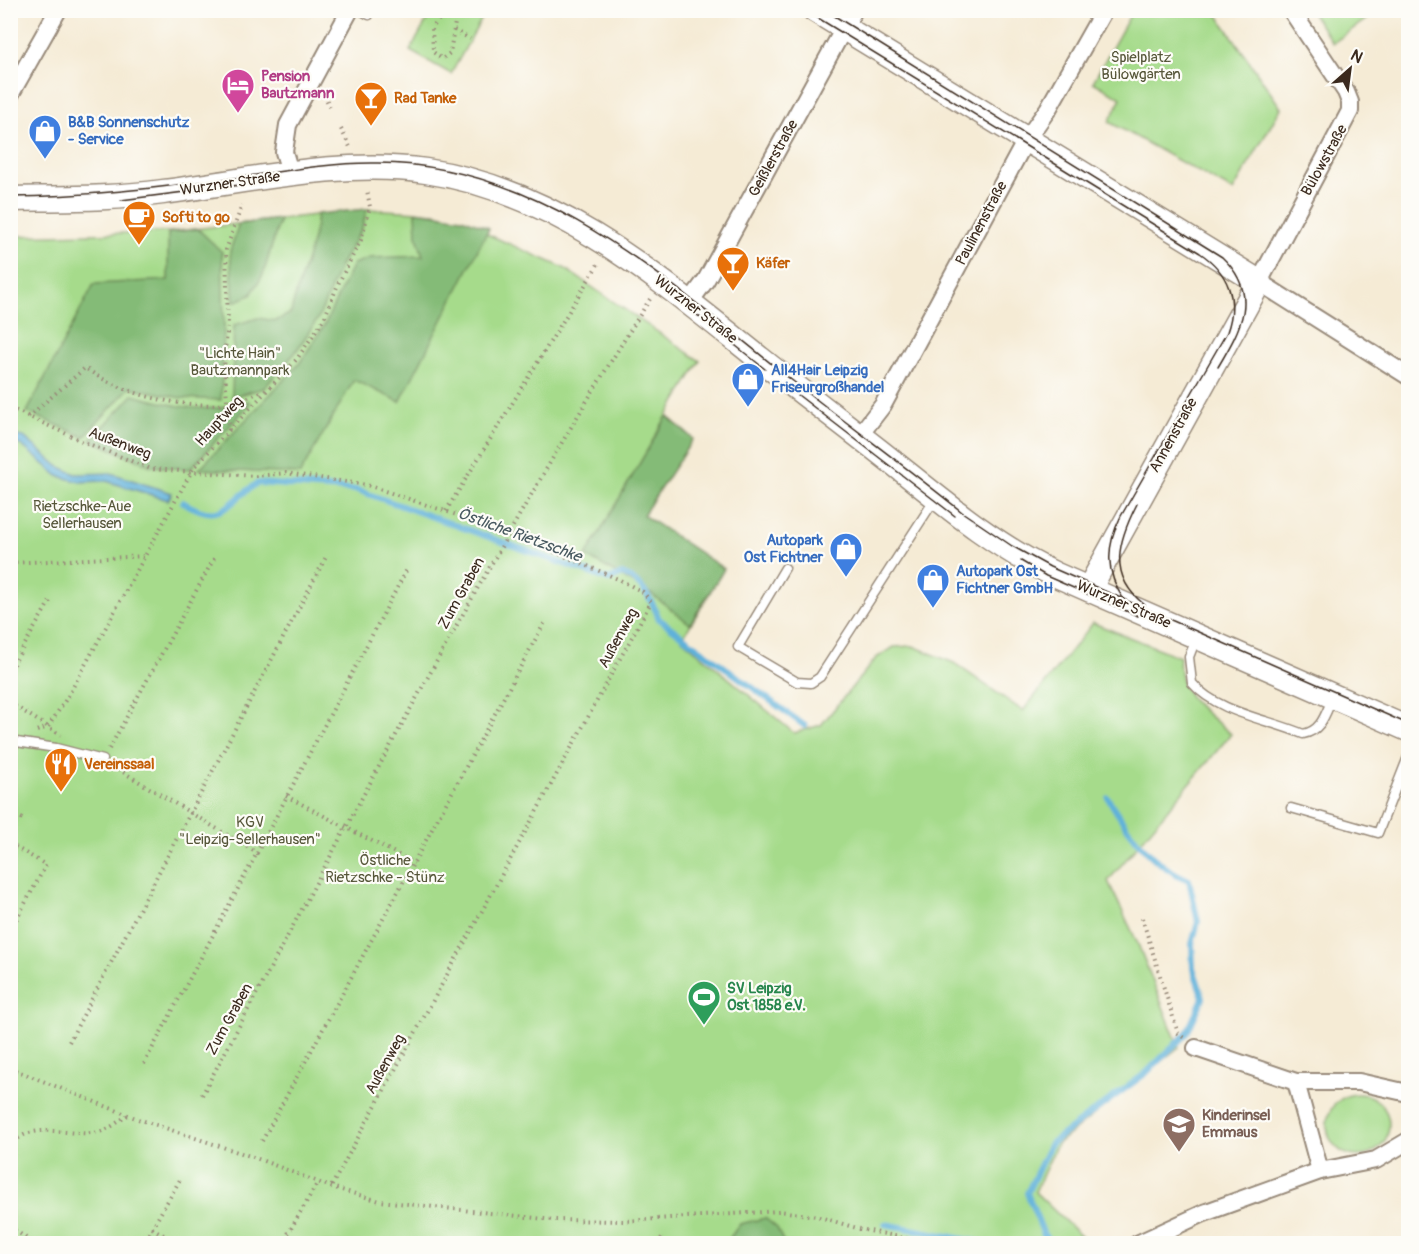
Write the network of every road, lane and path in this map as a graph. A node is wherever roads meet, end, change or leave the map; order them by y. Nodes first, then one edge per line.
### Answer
1 (58, 10) edge
2 (350, 10) edge
3 (815, 10) edge
4 (1104, 10) edge
5 (1291, 10) edge
6 (456, 11) edge
7 (456, 19) junction
8 (849, 19) edge
9 (454, 30) junction
10 (470, 39) dead end
11 (10, 95) edge
12 (1026, 140) junction
13 (291, 174) junction
14 (367, 190) dead end
15 (10, 199) edge
16 (242, 205) dead end
17 (610, 244) junction
18 (661, 281) junction
19 (1259, 282) junction
20 (689, 303) junction
21 (1408, 376) edge
22 (268, 389) junction
23 (226, 404) junction
24 (10, 408) edge
25 (28, 417) junction
26 (229, 431) junction
27 (859, 436) junction
28 (191, 472) junction
29 (936, 497) junction
30 (446, 511) junction
31 (506, 535) junction
32 (216, 555) dead end
33 (146, 556) junction
34 (326, 557) dead end
35 (10, 562) edge
36 (785, 568) dead end
37 (407, 569) dead end
38 (1089, 589) junction
39 (50, 601) dead end
40 (546, 620) dead end
41 (1197, 636) junction
42 (10, 670) edge
43 (1334, 696) junction
44 (48, 727) dead end
45 (1408, 729) edge
46 (10, 741) edge
47 (1408, 757) edge
48 (103, 760) junction
49 (46, 764) dead end
50 (54, 768) dead end
51 (286, 796) junction
52 (1290, 808) dead end
53 (190, 813) junction
54 (347, 828) junction
55 (10, 844) edge
56 (256, 853) junction
57 (414, 863) junction
58 (1142, 918) dead end
59 (10, 931) edge
60 (1178, 1033) dead end
61 (69, 1042) dead end
62 (1196, 1048) dead end
63 (144, 1064) dead end
64 (10, 1068) edge
65 (1296, 1082) junction
66 (1408, 1093) edge
67 (202, 1095) dead end
68 (128, 1115) junction
69 (1408, 1140) edge
70 (262, 1142) dead end
71 (10, 1147) edge
72 (1320, 1171) junction
73 (181, 1178) dead end
74 (318, 1182) junction
75 (331, 1187) junction
76 (10, 1227) edge
77 (152, 1228) junction
78 (664, 1234) dead end
79 (908, 1241) edge
80 (35, 1244) edge
81 (143, 1244) edge
82 (179, 1244) edge
83 (282, 1244) edge
84 (658, 1244) edge
85 (934, 1244) edge
86 (1137, 1244) edge

1 - 11 street
2 - 13 street
3 - 8 main road
4 - 12 street, Paulinenstraße
5 - 19 street, Bülowstraße
6 - 7 path
7 - 9 path
7 - 9 path
8 - 12 main road
8 - 20 street, Geißlerstraße
9 - 10 path
12 - 19 main road
12 - 27 street, Paulinenstraße
13 - 15 main road, Wurzner Straße
13 - 17 main road, Wurzner Straße
14 - 22 path, Hauptweg
16 - 23 path
17 - 18 main road, Wurzner Straße
17 - 30 path
18 - 20 main road, Wurzner Straße
18 - 31 path, Zum Graben
19 - 21 street
19 - 38 main road, Annenstraße
20 - 27 main road, Wurzner Straße
22 - 23 path
22 - 26 path, Hauptweg
23 - 25 path
23 - 26 path
24 - 25 path, Außenweg
25 - 28 path, Außenweg
26 - 28 path, Hauptweg
27 - 29 main road, Wurzner Straße
28 - 30 path, Außenweg
28 - 33 path, Hauptweg
29 - 36 lane
29 - 38 main road, Wurzner Straße
30 - 31 path, Außenweg
31 - 54 path, Zum Graben
31 - 75 path, Außenweg
32 - 48 path
33 - 35 path
33 - 44 path, Hauptweg
34 - 53 path
37 - 51 path
38 - 41 main road, Wurzner Straße
39 - 42 path
40 - 57 path
41 - 43 main road, Wurzner Straße
41 - 43 lane
43 - 45 main road, Wurzner Straße
46 - 48 lane
47 - 52 lane
48 - 53 path
49 - 50 path
51 - 54 path
51 - 56 path
53 - 56 path
53 - 61 path
54 - 57 path
54 - 67 path, Zum Graben
55 - 59 path
56 - 63 path
57 - 70 path
58 - 60 path
62 - 65 street
64 - 68 path
65 - 66 street
65 - 72 street
68 - 71 path
68 - 74 path
69 - 72 street
72 - 86 street
73 - 77 path
74 - 75 path
74 - 83 path
75 - 79 path
76 - 80 path
77 - 81 path
77 - 82 path
78 - 84 path
79 - 85 path

